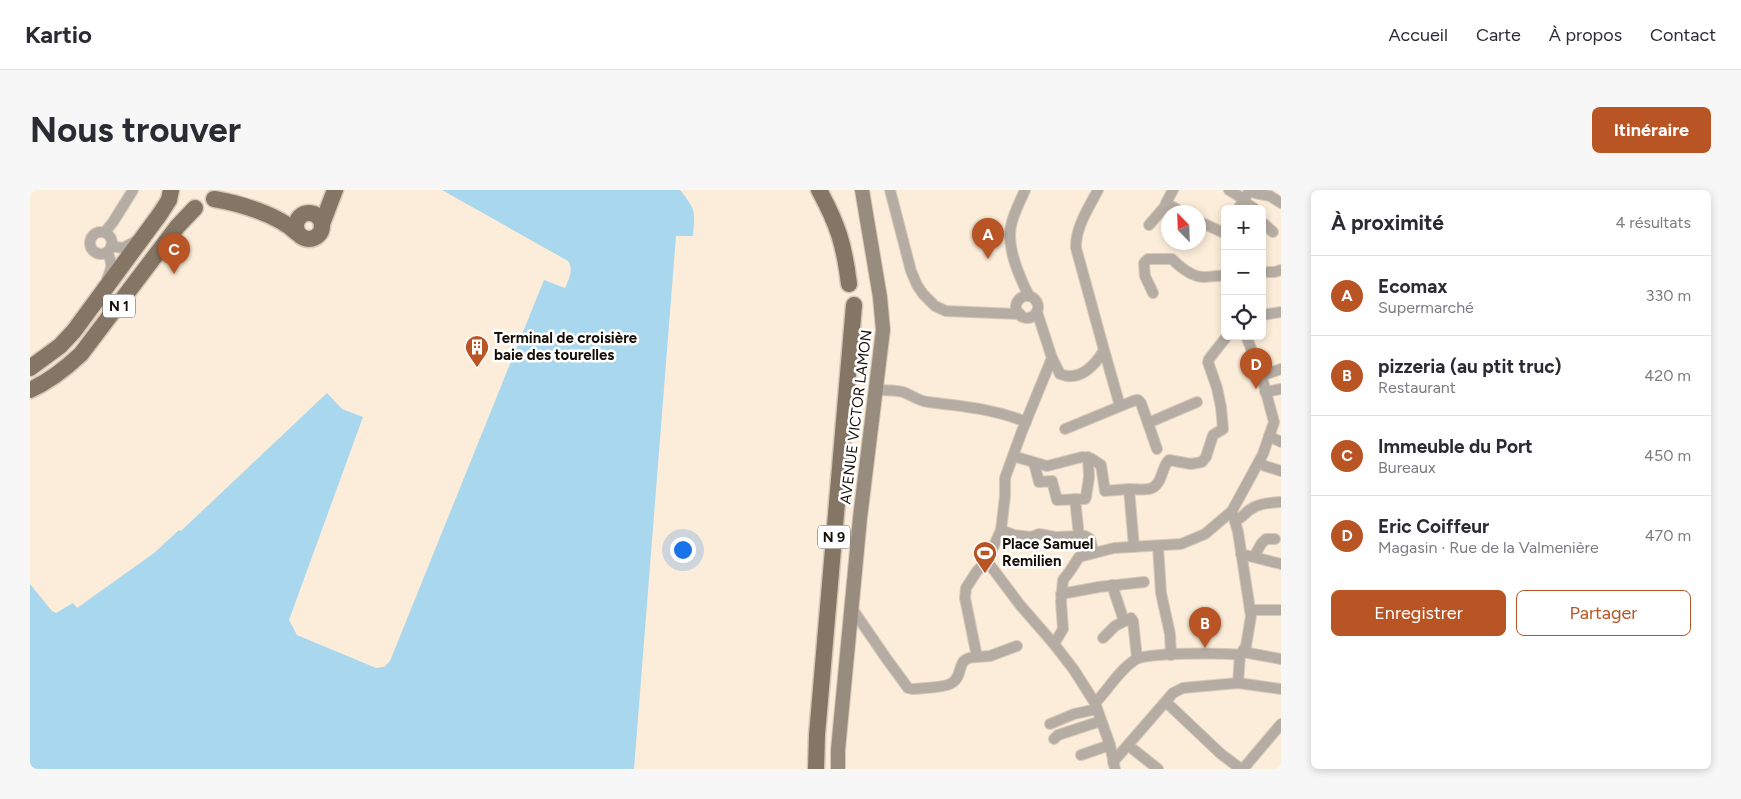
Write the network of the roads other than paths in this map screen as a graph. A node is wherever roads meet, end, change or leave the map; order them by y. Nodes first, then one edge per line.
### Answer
1 (133, 190) edge
2 (171, 190) edge
3 (819, 190) edge
4 (830, 190) edge
5 (862, 190) edge
6 (890, 190) edge
7 (1025, 190) edge
8 (1098, 190) edge
9 (1173, 190) edge
10 (1229, 190) edge
11 (1251, 190) edge
12 (334, 192) edge
13 (219, 193) edge
14 (1241, 203) edge
15 (1281, 203) edge
16 (1167, 204) joint
17 (195, 208) junction
18 (305, 213) junction
19 (322, 224) junction
20 (1149, 225) dead end
21 (1206, 225) edge
22 (1266, 226) edge
23 (105, 232) junction
24 (1221, 232) edge
25 (1272, 232) dead end
26 (297, 233) junction
27 (145, 235) junction
28 (109, 249) junction
29 (1281, 270) edge
30 (1266, 272) edge
31 (1221, 276) edge
32 (102, 293) junction
33 (1153, 294) dead end
34 (1023, 306) junction
35 (1037, 312) junction
36 (1281, 312) edge
37 (1266, 314) edge
38 (1040, 324) junction
39 (1224, 340) edge
40 (1248, 340) edge
41 (1104, 350) junction
42 (1052, 358) junction
43 (30, 368) edge
44 (1281, 369) edge
45 (1261, 376) junction
46 (1281, 389) edge
47 (30, 390) edge
48 (876, 390) junction
49 (1265, 392) junction
50 (1197, 402) dead end
51 (1120, 406) junction
52 (1026, 422) junction
53 (1148, 423) junction
54 (1065, 429) dead end
55 (1269, 436) junction
56 (1281, 442) edge
57 (1157, 449) dead end
58 (1013, 456) junction
59 (1088, 457) junction
60 (1259, 462) junction
61 (1034, 463) junction
62 (1281, 471) edge
63 (1129, 489) junction
64 (1075, 500) junction
65 (1281, 502) edge
66 (1233, 516) junction
67 (1001, 530) junction
68 (1079, 536) junction
69 (1275, 539) dead end
70 (1158, 546) junction
71 (1134, 547) junction
72 (1094, 553) junction
73 (1241, 554) junction
74 (1254, 557) junction
75 (987, 561) junction
76 (1281, 564) edge
77 (1144, 582) dead end
78 (1112, 585) junction
79 (1061, 594) junction
80 (851, 607) junction
81 (1250, 610) junction
82 (1281, 610) edge
83 (1124, 621) junction
84 (1103, 638) dead end
85 (1054, 644) junction
86 (1018, 646) dead end
87 (1242, 653) junction
88 (1171, 655) junction
89 (978, 657) junction
90 (1137, 658) junction
91 (1281, 659) edge
92 (1238, 683) junction
93 (1281, 689) edge
94 (1166, 702) junction
95 (1096, 706) junction
96 (1101, 721) junction
97 (1050, 724) dead end
98 (1281, 724) edge
99 (1054, 738) dead end
100 (1110, 745) junction
101 (1129, 746) junction
102 (1081, 755) dead end
103 (1114, 766) edge
104 (812, 769) edge
105 (816, 769) edge
106 (838, 769) edge
107 (1158, 769) edge
108 (1242, 769) edge

1 - 23 street
2 - 17 main road
2 - 27 main road, N 1
3 - 4 main road
5 - 48 street, AVENUE VICTOR LAMON
6 - 34 street
7 - 34 street
8 - 41 street
9 - 16 street
10 - 14 street
11 - 14 street
11 - 15 street
12 - 18 main road
12 - 19 main road
13 - 17 main road
13 - 18 main road
13 - 26 main road
16 - 20 street
17 - 47 main road, N 1
18 - 19 main road
18 - 26 main road
19 - 26 main road
21 - 24 street
22 - 25 street
23 - 28 street
23 - 28 street
27 - 28 street
27 - 32 main road, N 1
28 - 32 street
29 - 30 street
31 - 33 street
32 - 43 main road, N 1
34 - 35 street
34 - 35 street
34 - 38 street
35 - 38 street
36 - 37 street
38 - 42 street
39 - 63 street
40 - 45 street
41 - 42 street
41 - 51 street
42 - 52 street
44 - 45 street
45 - 49 street
46 - 49 street
48 - 52 street
48 - 80 street, AVENUE VICTOR LAMON
49 - 55 street
50 - 53 street
51 - 53 street
51 - 54 street
52 - 58 street
53 - 57 street
55 - 56 street
55 - 60 street
58 - 61 street
58 - 67 street
59 - 61 street
59 - 63 street
59 - 64 street
60 - 62 street
60 - 66 street
61 - 64 street
63 - 71 street
64 - 68 street
65 - 66 street
66 - 70 street
66 - 73 street
67 - 68 street
67 - 75 street
68 - 72 street
69 - 74 street
70 - 71 street
70 - 88 street
71 - 72 street
72 - 79 street
73 - 74 street
73 - 81 street
74 - 76 street
75 - 85 street
75 - 89 street
77 - 78 street
78 - 79 street
78 - 83 street
79 - 85 street
80 - 89 street
80 - 106 street, AVENUE VICTOR LAMON
81 - 82 street
81 - 87 street
83 - 84 street
83 - 90 street
85 - 95 street
86 - 89 street
87 - 88 street
87 - 91 street
87 - 92 street
88 - 90 street
90 - 95 street
92 - 93 street
92 - 94 street
94 - 101 street
94 - 108 street
95 - 96 street
95 - 97 street
96 - 99 street
96 - 100 street
98 - 108 street
100 - 102 street
100 - 103 street
101 - 103 street
101 - 107 street
104 - 105 main road, N 9

